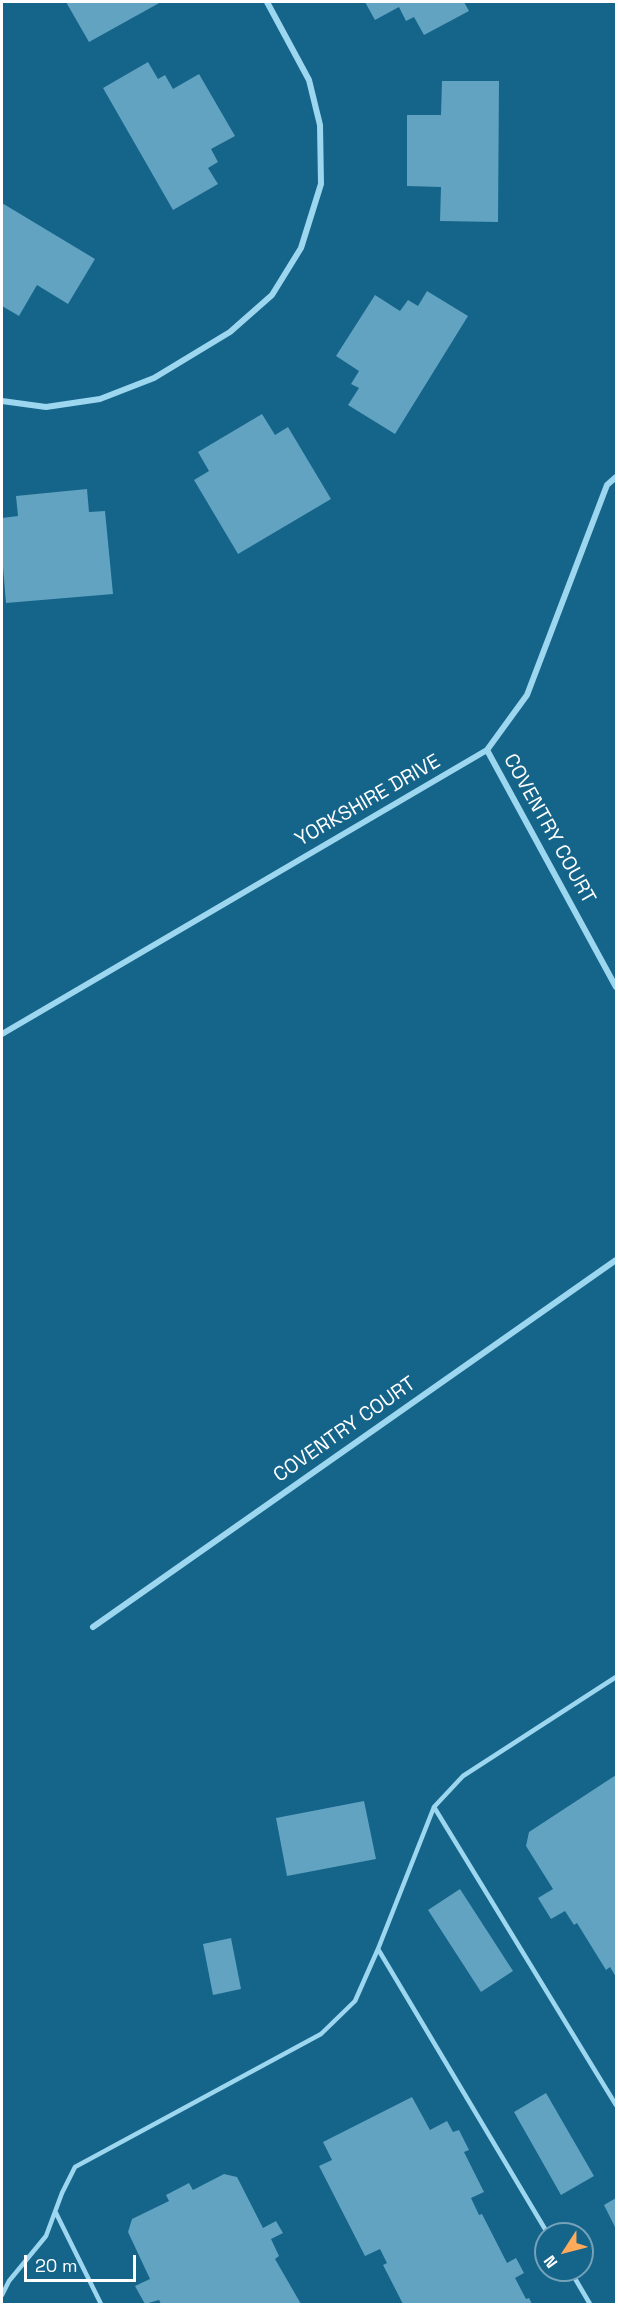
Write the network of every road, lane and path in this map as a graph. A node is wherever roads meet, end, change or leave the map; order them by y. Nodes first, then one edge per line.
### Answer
1 (267, 2) edge
2 (2, 401) edge
3 (616, 477) edge
4 (487, 750) junction
5 (616, 987) edge
6 (2, 1034) edge
7 (616, 1260) edge
8 (93, 1627) dead end
9 (616, 1677) edge
10 (434, 1807) junction
11 (378, 1948) junction
12 (616, 2105) edge
13 (56, 2212) junction
14 (541, 2222) edge
15 (577, 2282) edge
16 (2, 2295) edge
17 (102, 2304) edge
18 (590, 2304) edge

1 - 2 street
3 - 4 street, YORKSHIRE DRIVE
4 - 5 street, COVENTRY COURT
4 - 6 street, YORKSHIRE DRIVE
7 - 8 street, COVENTRY COURT
9 - 10 lane
10 - 11 lane
10 - 12 lane
11 - 13 lane
11 - 14 lane
13 - 16 lane
13 - 17 lane
15 - 18 lane

